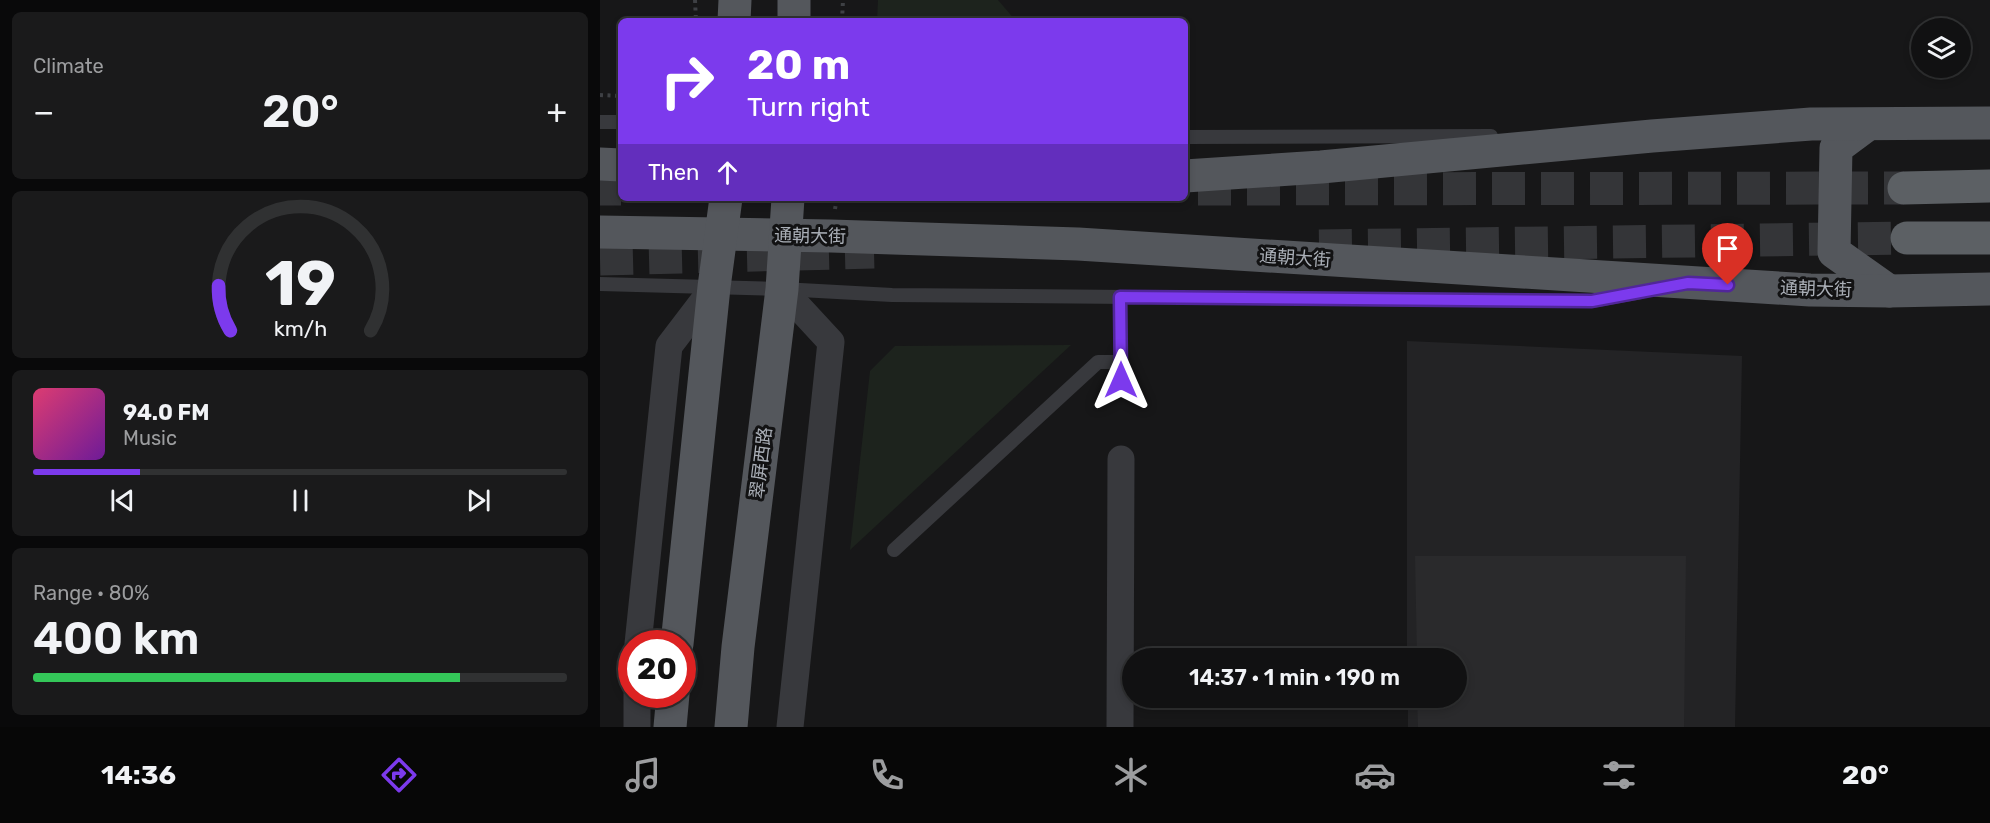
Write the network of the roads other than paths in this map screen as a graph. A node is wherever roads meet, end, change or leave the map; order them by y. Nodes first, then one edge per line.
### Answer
1 (735, 0) edge
2 (794, 0) edge
3 (734, 18) edge
4 (794, 18) edge
5 (600, 122) edge
6 (618, 122) edge
7 (1990, 123) edge
8 (1867, 125) junction
9 (1652, 136) junction
10 (1188, 137) edge
11 (600, 164) edge
12 (618, 165) edge
13 (1188, 176) edge
14 (1990, 186) edge
15 (1904, 188) tunnel mouth
16 (726, 201) edge
17 (788, 201) edge
18 (600, 232) edge
19 (720, 234) junction
20 (785, 236) junction
21 (1907, 238) tunnel mouth
22 (1990, 238) edge
23 (1688, 283) junction
24 (600, 284) edge
25 (714, 287) junction
26 (782, 289) junction
27 (1990, 289) edge
28 (1889, 291) junction
29 (1120, 297) junction
30 (1121, 362) junction
31 (1121, 380) dead end
32 (1121, 459) dead end
33 (894, 550) dead end
34 (639, 630) edge
35 (679, 630) edge
36 (637, 708) edge
37 (672, 708) edge
38 (637, 727) edge
39 (670, 727) edge
40 (730, 727) edge
41 (790, 727) edge
42 (1120, 727) edge

1 - 3 main road
2 - 4 main road
5 - 6 lane
7 - 8 main road
8 - 9 main road
8 - 28 main road
9 - 10 lane
9 - 13 main road
11 - 12 main road
14 - 15 highway
16 - 19 main road
17 - 20 main road, 翠屏西路
18 - 19 main road, 通朝大街
19 - 20 main road, 通朝大街
19 - 25 main road
20 - 23 main road, 通朝大街
20 - 26 main road, 翠屏西路
21 - 22 highway
23 - 28 main road, 通朝大街
23 - 29 lane
24 - 25 lane
25 - 26 lane
25 - 34 street
25 - 35 main road
26 - 29 lane
26 - 40 main road, 翠屏西路
26 - 41 street
27 - 28 main road, 通朝大街
29 - 30 lane
30 - 31 lane
30 - 33 lane
32 - 42 street
36 - 38 street
37 - 39 main road

